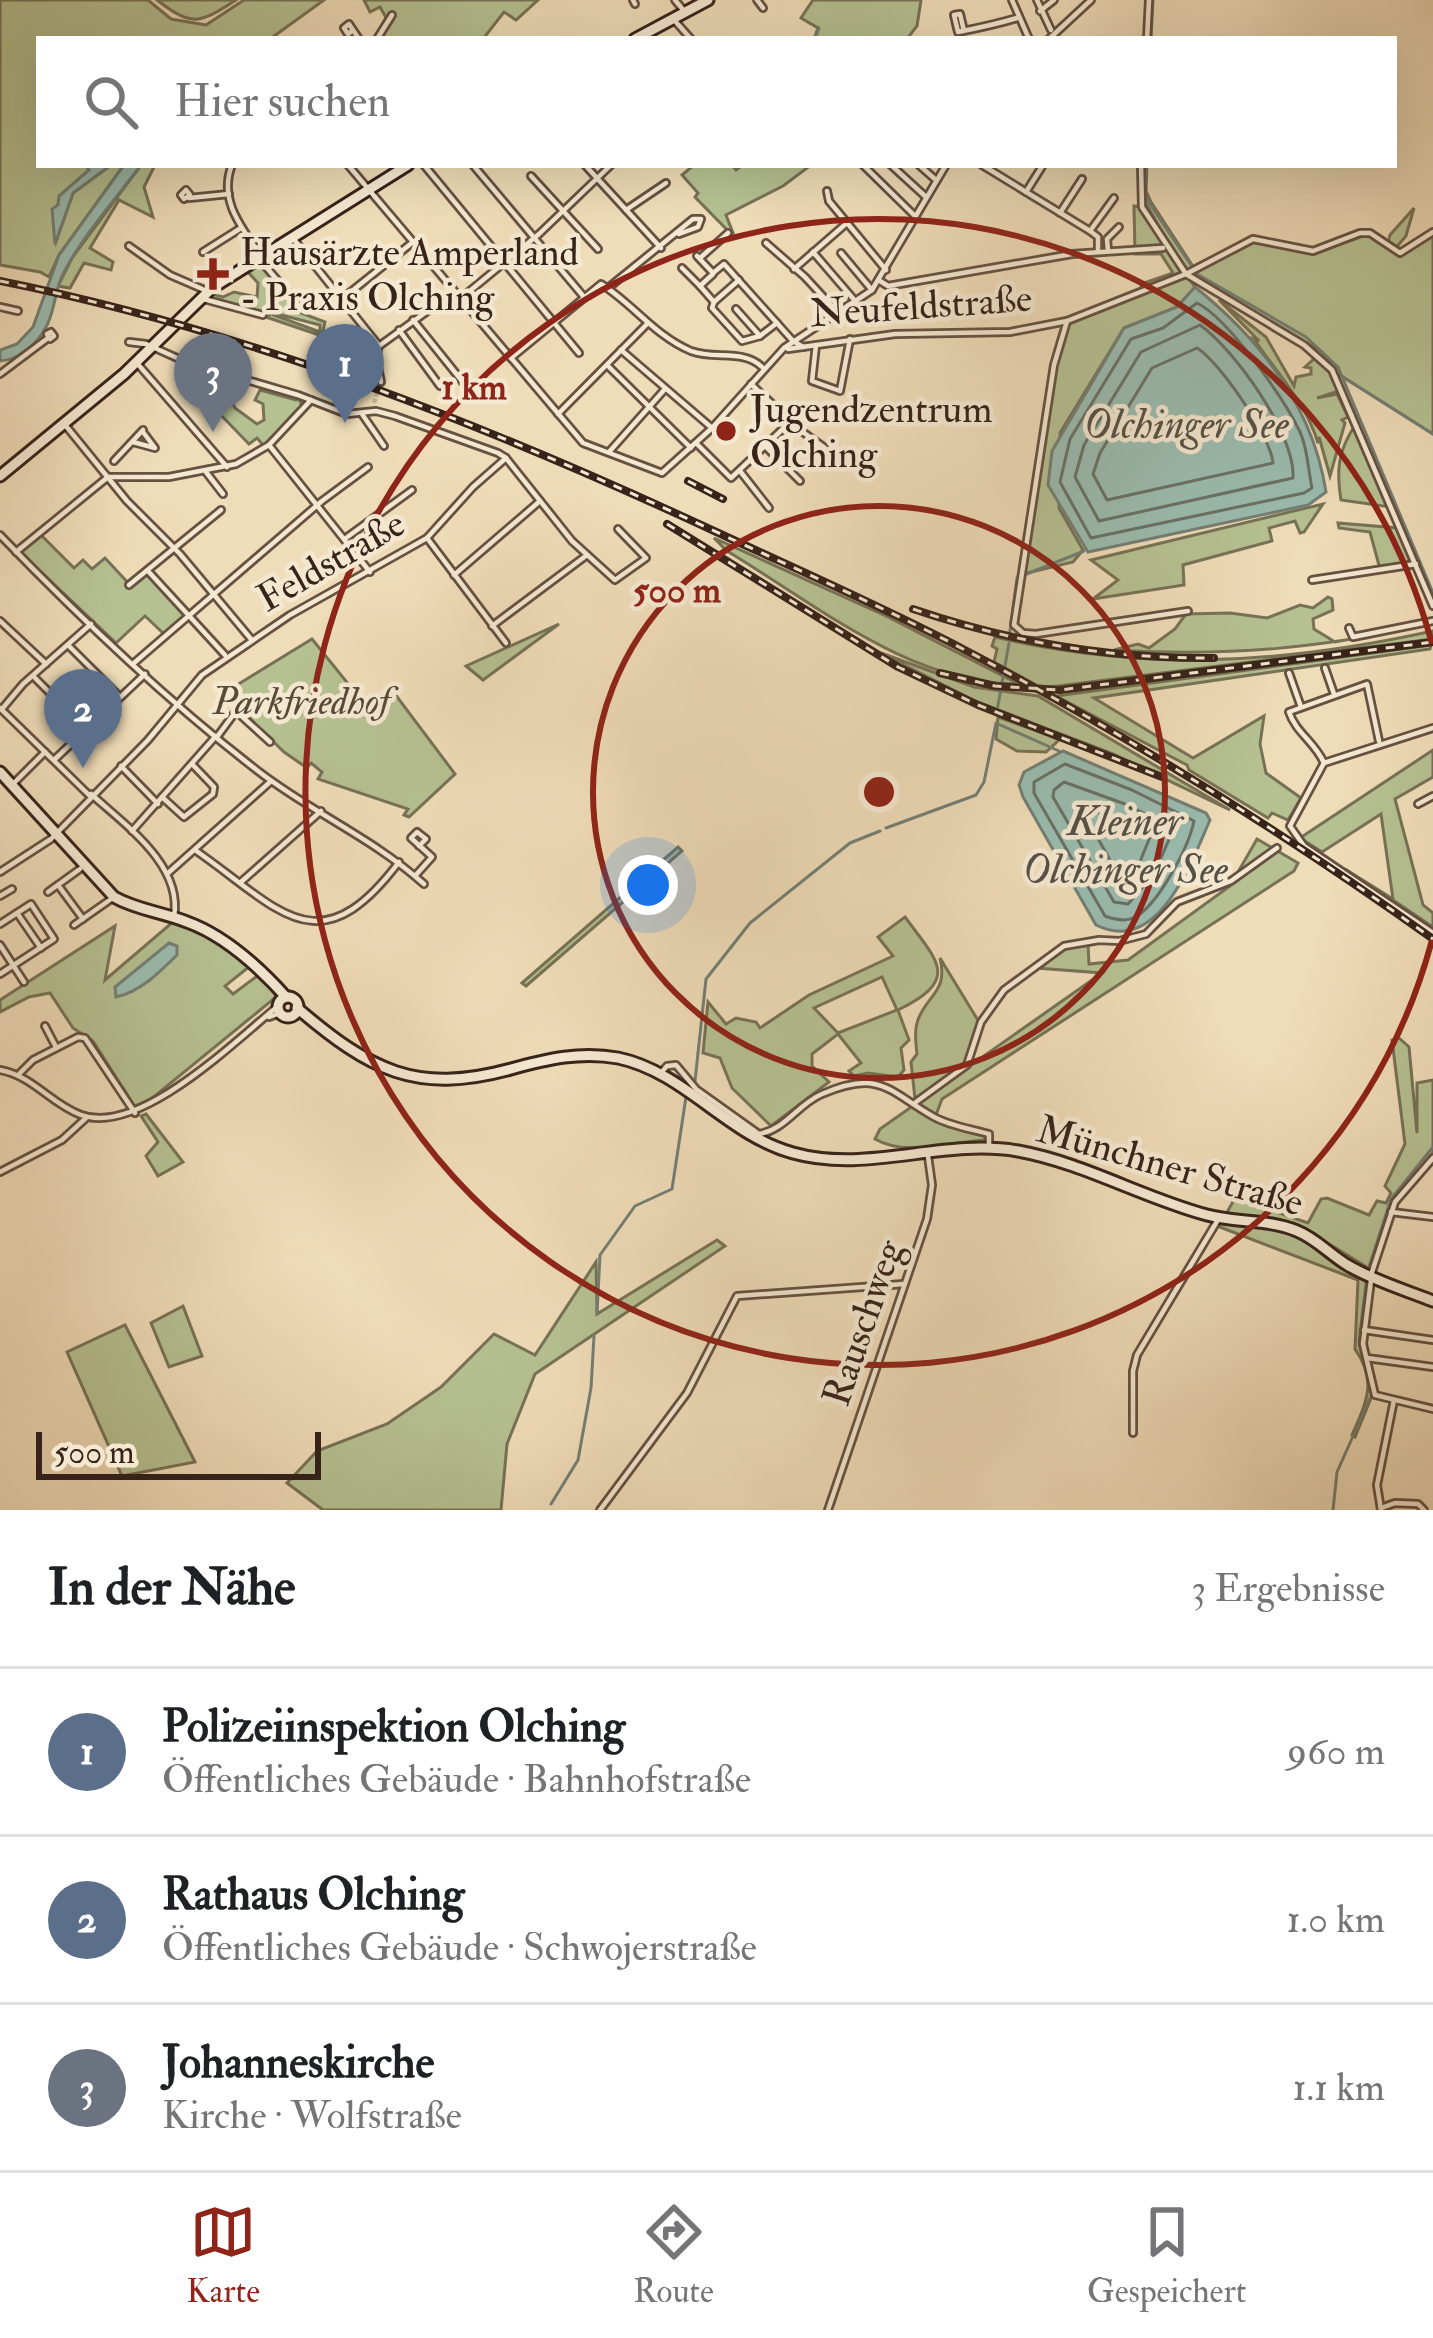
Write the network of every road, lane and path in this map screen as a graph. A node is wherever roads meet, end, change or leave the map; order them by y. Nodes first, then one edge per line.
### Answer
1 (675, 0) edge
2 (708, 0) edge
3 (757, 0) edge
4 (1012, 0) edge
5 (1037, 0) edge
6 (1054, 0) edge
7 (1091, 0) edge
8 (1149, 0) edge
9 (763, 8) dead end
10 (1040, 11) junction
11 (685, 12) junction
12 (392, 15) dead end
13 (1017, 18) junction
14 (673, 19) junction
15 (353, 30) dead end
16 (1052, 30) dead end
17 (964, 31) dead end
18 (357, 36) edge
19 (379, 36) edge
20 (640, 36) edge
21 (688, 36) edge
22 (1027, 36) edge
23 (1052, 36) edge
24 (1147, 36) edge
25 (232, 168) edge
26 (350, 168) edge
27 (403, 168) edge
28 (426, 168) edge
29 (476, 168) edge
30 (588, 168) edge
31 (608, 168) edge
32 (865, 168) edge
33 (894, 168) edge
34 (922, 168) edge
35 (944, 168) edge
36 (987, 168) edge
37 (996, 168) edge
38 (1041, 168) edge
39 (1141, 168) edge
40 (994, 172) junction
41 (531, 176) dead end
42 (597, 178) junction
43 (1082, 179) dead end
44 (936, 180) junction
45 (666, 183) dead end
46 (367, 189) junction
47 (827, 191) dead end
48 (1026, 192) junction
49 (229, 194) junction
50 (926, 197) junction
51 (189, 198) dead end
52 (1114, 198) dead end
53 (626, 210) junction
54 (564, 212) junction
55 (1060, 213) junction
56 (915, 216) junction
57 (848, 223) junction
58 (1119, 226) dead end
59 (241, 228) junction
60 (1090, 231) junction
61 (1433, 232) edge
62 (728, 233) dead end
63 (679, 234) dead end
64 (292, 237) junction
65 (534, 238) junction
66 (413, 242) junction
67 (766, 243) dead end
68 (129, 246) dead end
69 (1166, 247) junction
70 (661, 248) junction
71 (598, 249) dead end
72 (1098, 251) junction
73 (1108, 251) junction
74 (209, 252) dead end
75 (813, 252) junction
76 (841, 253) dead end
77 (261, 258) junction
78 (505, 263) junction
79 (682, 268) dead end
80 (795, 269) junction
81 (886, 271) junction
82 (1190, 272) junction
83 (713, 274) junction
84 (739, 280) junction
85 (880, 281) junction
86 (606, 286) junction
87 (700, 286) junction
88 (872, 290) junction
89 (454, 292) junction
90 (204, 295) junction
91 (584, 297) junction
92 (342, 299) junction
93 (460, 299) junction
94 (713, 302) junction
95 (297, 303) dead end
96 (856, 303) junction
97 (0, 307) edge
98 (736, 309) dead end
99 (18, 310) dead end
100 (838, 314) junction
101 (263, 315) dead end
102 (413, 320) junction
103 (1067, 321) junction
104 (554, 322) junction
105 (777, 323) junction
106 (647, 324) junction
107 (400, 330) junction
108 (760, 336) junction
109 (48, 338) dead end
110 (850, 339) junction
111 (794, 341) junction
112 (129, 342) dead end
113 (379, 346) junction
114 (813, 346) junction
115 (152, 347) junction
116 (784, 348) junction
117 (621, 350) junction
118 (579, 353) dead end
119 (511, 358) junction
120 (136, 362) junction
121 (608, 365) junction
122 (764, 368) junction
123 (0, 374) edge
124 (380, 382) tunnel mouth
125 (751, 384) junction
126 (440, 386) dead end
127 (466, 386) dead end
128 (666, 388) junction
129 (312, 400) junction
130 (649, 407) junction
131 (362, 414) junction
132 (558, 415) junction
133 (789, 422) junction
134 (64, 424) junction
135 (712, 428) junction
136 (133, 442) junction
137 (269, 445) junction
138 (384, 446) dead end
139 (694, 446) junction
140 (766, 447) junction
141 (825, 448) dead end
142 (609, 452) junction
143 (506, 458) junction
144 (114, 460) dead end
145 (227, 467) junction
146 (368, 467) dead end
147 (740, 471) junction
148 (206, 472) junction
149 (0, 476) edge
150 (108, 477) junction
151 (800, 481) dead end
152 (412, 490) dead end
153 (223, 494) dead end
154 (540, 501) junction
155 (320, 504) junction
156 (769, 508) dead end
157 (221, 511) dead end
158 (618, 529) dead end
159 (0, 536) edge
160 (346, 538) junction
161 (427, 538) junction
162 (0, 548) edge
163 (14, 550) junction
164 (173, 550) junction
165 (587, 555) junction
166 (1416, 565) junction
167 (148, 571) junction
168 (370, 572) junction
169 (454, 575) junction
170 (1312, 580) dead end
171 (129, 585) dead end
172 (212, 593) junction
173 (1433, 606) edge
174 (1188, 611) dead end
175 (188, 613) junction
176 (1433, 620) edge
177 (0, 621) edge
178 (91, 624) junction
179 (492, 626) junction
180 (1349, 628) dead end
181 (251, 639) junction
182 (506, 643) dead end
183 (68, 645) junction
184 (226, 657) junction
185 (134, 663) junction
186 (46, 664) junction
187 (1324, 668) dead end
188 (1289, 673) dead end
189 (145, 674) junction
190 (33, 676) junction
191 (1334, 694) junction
192 (121, 698) junction
193 (177, 705) junction
194 (1301, 707) junction
195 (1, 708) edge
196 (1433, 728) edge
197 (86, 729) junction
198 (216, 737) junction
199 (270, 742) dead end
200 (1380, 743) junction
201 (45, 752) junction
202 (54, 760) junction
203 (1324, 763) junction
204 (192, 764) junction
205 (121, 766) junction
206 (0, 772) edge
207 (272, 780) junction
208 (13, 784) junction
209 (90, 795) junction
210 (1433, 796) edge
211 (160, 800) junction
212 (1418, 804) dead end
213 (321, 811) junction
214 (131, 832) junction
215 (55, 833) junction
216 (419, 846) dead end
217 (1277, 848) dead end
218 (195, 850) junction
219 (399, 862) junction
220 (80, 869) dead end
221 (0, 872) edge
222 (167, 874) junction
223 (415, 876) junction
224 (241, 882) junction
225 (424, 884) dead end
226 (58, 885) junction
227 (12, 889) dead end
228 (48, 892) dead end
229 (0, 896) edge
230 (114, 897) junction
231 (16, 913) junction
232 (174, 917) junction
233 (83, 919) junction
234 (0, 924) edge
235 (74, 925) dead end
236 (1433, 934) edge
237 (0, 946) edge
238 (41, 948) junction
239 (15, 966) junction
240 (0, 974) edge
241 (24, 982) dead end
242 (281, 1004) junction
243 (296, 1011) junction
244 (45, 1026) dead end
245 (56, 1047) junction
246 (0, 1070) edge
247 (660, 1074) junction
248 (19, 1075) junction
249 (916, 1102) junction
250 (71, 1110) junction
251 (135, 1113) junction
252 (86, 1117) junction
253 (71, 1133) junction
254 (989, 1148) junction
255 (926, 1150) junction
256 (1433, 1158) edge
257 (1423, 1170) junction
258 (0, 1172) edge
259 (1433, 1172) edge
260 (1391, 1212) junction
261 (1433, 1217) edge
262 (1219, 1218) junction
263 (1371, 1276) junction
264 (904, 1284) junction
265 (1433, 1301) edge
266 (1364, 1330) junction
267 (1433, 1340) edge
268 (1367, 1358) junction
269 (1433, 1367) edge
270 (1394, 1400) junction
271 (1433, 1409) edge
272 (1133, 1433) dead end
273 (1380, 1509) edge
274 (600, 1510) edge
275 (828, 1510) edge
276 (1424, 1510) edge

1 - 11 street
2 - 11 main road
3 - 9 street
4 - 13 street
5 - 10 street
6 - 10 street
7 - 23 street
8 - 24 street
10 - 16 street
11 - 14 main road
12 - 19 street
13 - 17 street
13 - 22 street
14 - 20 main road
14 - 21 street
15 - 18 street
25 - 49 street
26 - 46 street
27 - 46 main road
28 - 78 street
29 - 65 street
30 - 42 street
31 - 42 street
32 - 56 street
33 - 50 street
34 - 44 street
35 - 44 street
36 - 40 street
37 - 40 street
38 - 48 street
39 - 69 street
40 - 48 street
41 - 54 street
42 - 53 street
42 - 54 street
43 - 55 street
44 - 50 street
45 - 53 street
46 - 64 main road
46 - 66 street
47 - 57 street
48 - 55 street
49 - 51 street
49 - 59 street
50 - 56 street
52 - 60 street
53 - 70 street
54 - 65 street
54 - 71 street
55 - 60 street
56 - 81 street
57 - 75 street
57 - 81 street
58 - 73 street
59 - 74 street
59 - 77 street
60 - 72 street
61 - 82 street, Neufeldstraße
62 - 83 street
63 - 70 street
64 - 77 main road
64 - 92 street
65 - 78 street
65 - 91 street
66 - 89 street
66 - 92 street
67 - 80 street
68 - 90 street
69 - 73 street
69 - 82 street
70 - 86 street
72 - 73 street
72 - 85 street
75 - 80 street
75 - 96 street
76 - 88 street
77 - 90 main road
77 - 95 street
78 - 93 street
78 - 104 street
79 - 87 street
80 - 100 street
81 - 85 street
82 - 103 street, Neufeldstraße
82 - 166 street
83 - 84 street
83 - 87 street
84 - 94 street
84 - 105 street
85 - 88 street
86 - 91 street
86 - 106 street, Neufeldstraße
87 - 94 street
88 - 96 street
89 - 93 street
89 - 102 street
90 - 101 street
90 - 115 main road
91 - 104 street
92 - 113 street
93 - 119 street
94 - 108 street
96 - 100 street
97 - 99 street
98 - 108 street
100 - 111 street
102 - 107 street
102 - 127 street
103 - 110 street, Neufeldstraße
103 - 174 street
104 - 118 street
104 - 119 street
105 - 108 street
105 - 111 street
106 - 117 street
106 - 122 street, Neufeldstraße
107 - 113 street
107 - 126 street
109 - 123 street
110 - 114 street, Neufeldstraße
110 - 114 street
111 - 114 street, Neufeldstraße
111 - 116 street
112 - 115 street
113 - 124 street
114 - 116 street
115 - 120 main road
115 - 129 street
116 - 122 street
117 - 121 street
117 - 128 street
119 - 132 street
120 - 134 main road
120 - 145 street
121 - 130 street
121 - 132 street
122 - 125 street
125 - 133 street
125 - 135 street
128 - 130 street
128 - 135 street
129 - 131 street
129 - 137 street
130 - 139 street
130 - 142 street
131 - 138 street
131 - 143 street
132 - 142 street
133 - 140 street
133 - 141 street
134 - 149 main road
134 - 150 street
135 - 139 street
136 - 136 street
136 - 144 street
137 - 145 street
137 - 155 street
139 - 142 street
139 - 147 street
140 - 147 street
140 - 151 street
143 - 154 street
143 - 161 street, Feldstraße
145 - 148 street
146 - 155 street
147 - 156 street
148 - 150 street
148 - 153 street
150 - 163 street
150 - 164 street
152 - 160 street
154 - 165 street
154 - 169 street
155 - 160 street
155 - 172 street
157 - 164 street
158 - 165 street
159 - 163 street
160 - 168 street
161 - 168 street, Feldstraße
161 - 169 street
162 - 163 street
163 - 178 street
164 - 167 street
164 - 172 street
165 - 179 street
166 - 170 street
166 - 173 street
167 - 171 street
167 - 175 street
168 - 181 street, Feldstraße
169 - 179 street
172 - 175 street
172 - 181 street
175 - 184 street
175 - 185 street
176 - 180 street
177 - 186 street
178 - 183 street
178 - 185 street
179 - 182 street
181 - 184 street, Feldstraße
183 - 186 street
183 - 192 street
184 - 193 street, Feldstraße
185 - 189 street
186 - 190 street
187 - 191 street
188 - 194 street
189 - 192 street
189 - 193 street
190 - 195 street
190 - 197 street
191 - 194 street
191 - 200 street
192 - 197 street
193 - 198 street
193 - 205 street, Feldstraße
194 - 203 street
195 - 201 street
196 - 200 street
197 - 202 street
198 - 199 street
198 - 204 street
198 - 207 street
200 - 203 street
201 - 202 street
201 - 208 street
202 - 209 street
203 - 236 street
204 - 211 street
204 - 211 street
205 - 209 street, Feldstraße
205 - 211 street
206 - 208 main road
207 - 213 street
207 - 218 street
208 - 215 main road
209 - 214 street
209 - 215 street, Feldstraße
210 - 212 street
211 - 214 street
213 - 219 street
213 - 224 street
214 - 222 street
215 - 221 street, Feldstraße
215 - 230 main road
216 - 223 street
217 - 249 street
218 - 222 street
218 - 224 street
219 - 223 street
219 - 224 street
220 - 226 street
222 - 232 street
223 - 225 street
226 - 228 street
226 - 233 street
227 - 229 street
230 - 232 main road
230 - 233 street
231 - 234 street
231 - 238 street
231 - 238 street
232 - 242 main road
233 - 235 street
237 - 239 street
238 - 239 street
239 - 240 street
239 - 241 street
242 - 243 main road
242 - 243 main road
242 - 251 street
243 - 247 main road, Münchner Straße
244 - 245 street
245 - 248 street
245 - 251 street
246 - 248 street
247 - 249 street
247 - 255 main road, Münchner Straße
248 - 250 street
249 - 254 street
250 - 252 street
250 - 253 street
251 - 252 street
252 - 253 street
253 - 258 street
254 - 255 main road, Münchner Straße
254 - 262 main road, Münchner Straße
255 - 264 street, Rauschweg
256 - 257 street
257 - 259 street
257 - 260 street
260 - 261 street
260 - 263 street
262 - 263 main road, Münchner Straße
262 - 272 street
263 - 265 main road, Münchner Straße
263 - 266 street
264 - 274 street
264 - 275 street, Rauschweg
266 - 267 street
266 - 268 street
268 - 269 street
268 - 270 street
270 - 271 street
270 - 273 street
273 - 276 street

